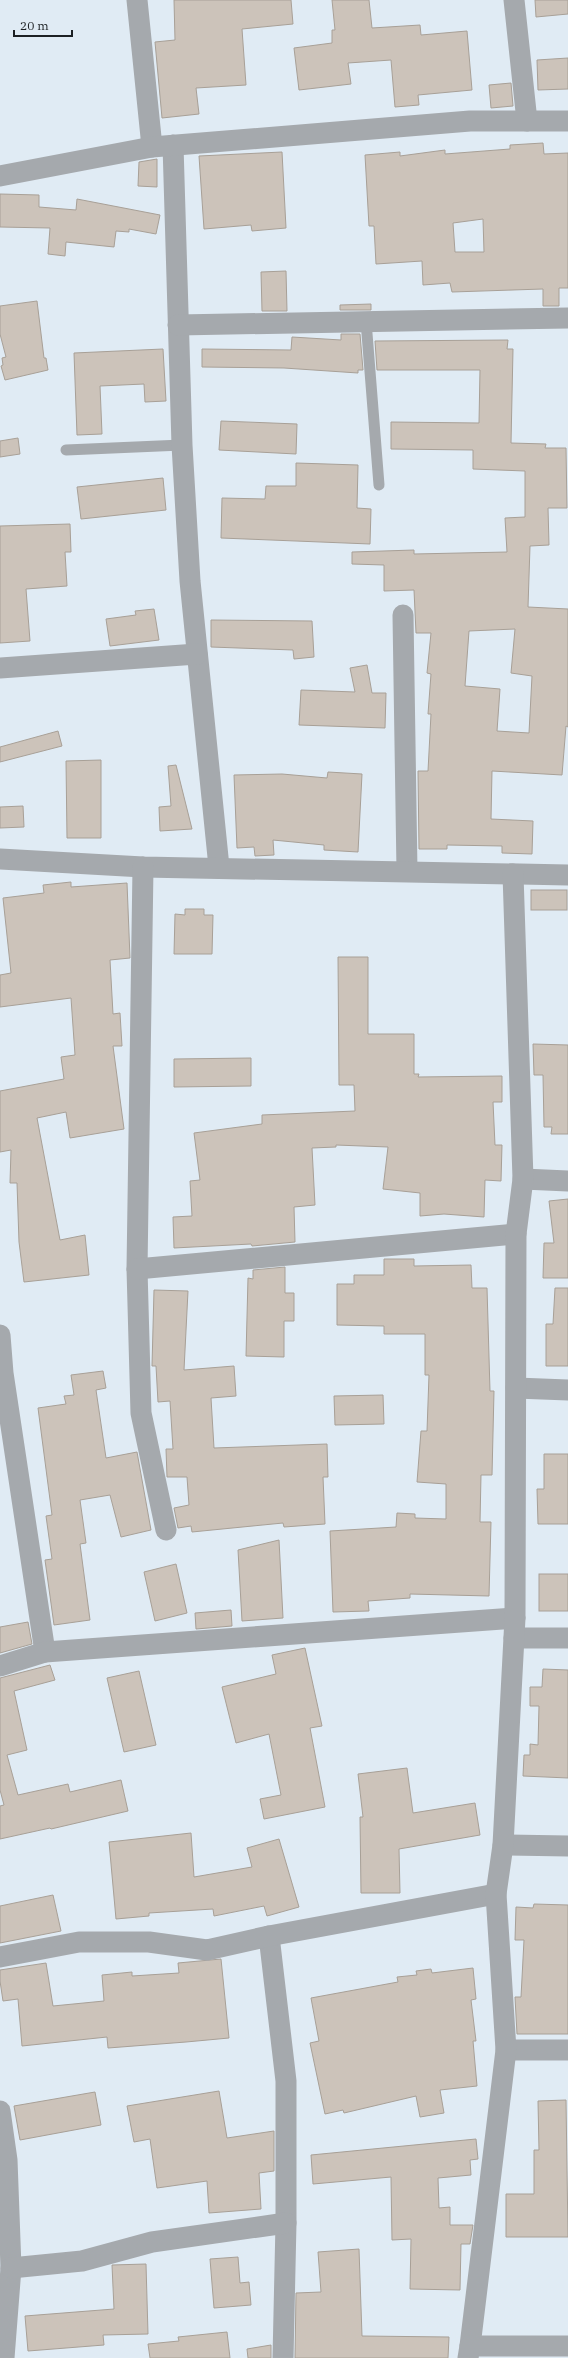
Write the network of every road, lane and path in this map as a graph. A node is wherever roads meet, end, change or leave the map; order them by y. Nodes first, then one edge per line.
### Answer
1 (137, 0) edge
2 (514, 0) edge
3 (527, 121) junction
4 (568, 121) edge
5 (172, 145) junction
6 (152, 147) junction
7 (0, 176) edge
8 (568, 318) edge
9 (366, 321) junction
10 (178, 325) junction
11 (182, 445) junction
12 (66, 450) dead end
13 (379, 485) dead end
14 (403, 615) dead end
15 (196, 654) junction
16 (0, 668) edge
17 (0, 859) edge
18 (143, 867) junction
19 (219, 867) junction
20 (407, 872) junction
21 (513, 874) junction
22 (568, 875) edge
23 (522, 1179) junction
24 (568, 1181) edge
25 (516, 1234) junction
26 (137, 1269) junction
27 (0, 1335) edge
28 (516, 1388) junction
29 (568, 1390) edge
30 (166, 1530) dead end
31 (514, 1628) junction
32 (568, 1638) edge
33 (45, 1652) junction
34 (0, 1666) edge
35 (503, 1846) junction
36 (568, 1846) edge
37 (496, 1894) junction
38 (269, 1936) junction
39 (0, 1956) edge
40 (506, 2050) junction
41 (568, 2050) edge
42 (0, 2111) edge
43 (286, 2224) junction
44 (11, 2268) junction
45 (568, 2346) edge
46 (469, 2352) edge
47 (4, 2358) edge
48 (283, 2358) edge

1 - 6 street
2 - 3 street
3 - 4 street
3 - 5 street
5 - 6 street
5 - 10 street
6 - 7 street
8 - 9 street
9 - 10 street
9 - 13 lane
10 - 11 street
11 - 12 lane
11 - 15 street
14 - 20 street
15 - 16 street
15 - 19 street
17 - 18 street
18 - 19 street
18 - 26 street
19 - 20 street
20 - 21 street
21 - 22 street
21 - 23 street
23 - 24 street
23 - 25 street
25 - 26 street
25 - 28 street
26 - 30 street
27 - 33 street
28 - 29 street
28 - 31 street
31 - 32 street
31 - 33 street
31 - 35 street
33 - 34 street
35 - 36 street
35 - 37 street
37 - 38 street
37 - 40 street
38 - 39 street
38 - 43 street
40 - 41 street
40 - 46 street
42 - 44 street
43 - 44 street
43 - 48 street
44 - 47 street
45 - 46 street

